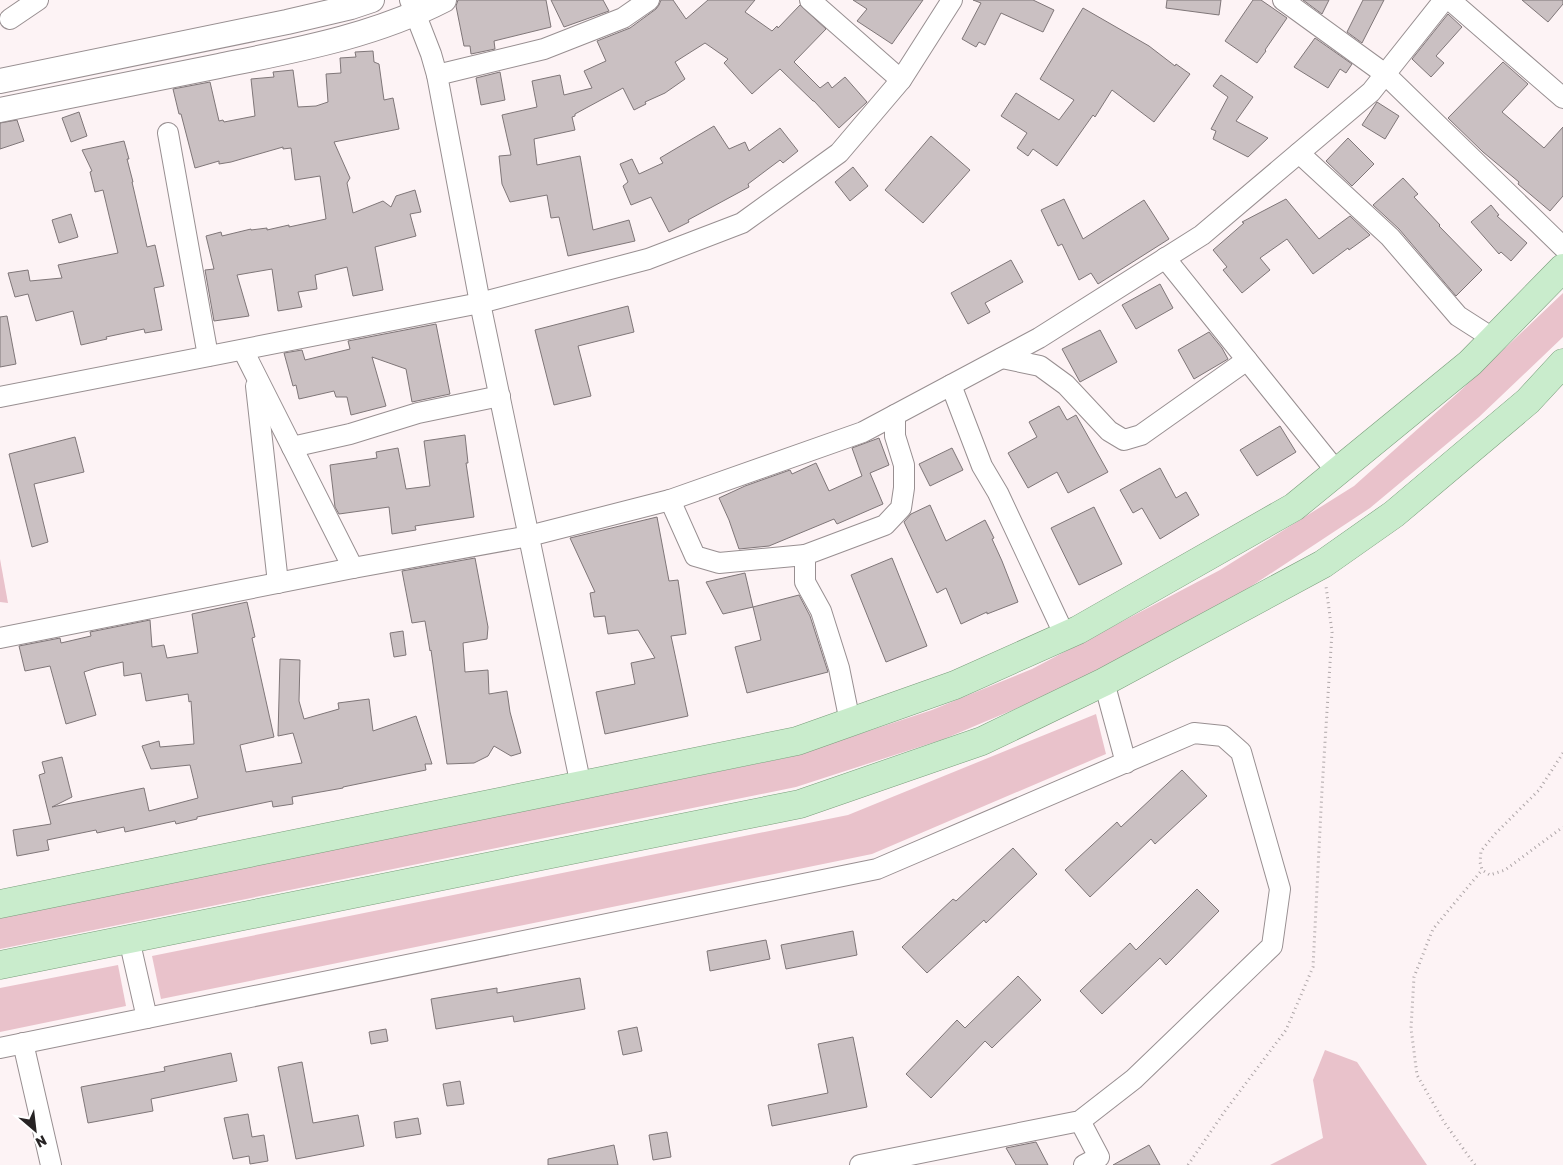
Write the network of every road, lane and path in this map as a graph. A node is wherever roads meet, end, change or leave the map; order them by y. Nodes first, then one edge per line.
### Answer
1 (10, 0) edge
2 (38, 0) edge
3 (372, 0) edge
4 (444, 0) edge
5 (649, 0) edge
6 (810, 0) edge
7 (952, 0) edge
8 (1284, 0) edge
9 (1444, 0) edge
10 (1450, 0) edge
11 (413, 7) edge
12 (89, 62) junction
13 (437, 74) junction
14 (1385, 74) junction
15 (0, 80) edge
16 (901, 80) junction
17 (96, 91) junction
18 (1563, 98) edge
19 (0, 110) edge
20 (168, 133) dead end
21 (1298, 153) junction
22 (1563, 247) edge
23 (1165, 258) junction
24 (1563, 268) edge
25 (480, 303) junction
26 (1494, 339) junction
27 (243, 350) junction
28 (208, 356) junction
29 (1002, 358) junction
30 (1247, 360) junction
31 (1563, 363) edge
32 (254, 372) junction
33 (951, 385) junction
34 (500, 396) junction
35 (0, 397) edge
36 (896, 415) junction
37 (292, 447) junction
38 (1337, 472) junction
39 (670, 500) junction
40 (529, 536) junction
41 (805, 555) junction
42 (1323, 564) junction
43 (353, 568) junction
44 (278, 583) junction
45 (1065, 636) junction
46 (0, 638) edge
47 (1104, 682) junction
48 (850, 722) junction
49 (1563, 753) edge
50 (1126, 763) junction
51 (581, 786) junction
52 (1563, 826) edge
53 (1482, 870) junction
54 (0, 904) edge
55 (129, 939) junction
56 (0, 965) edge
57 (146, 1018) junction
58 (23, 1043) junction
59 (0, 1048) edge
60 (1080, 1121) junction
61 (51, 1165) edge
62 (860, 1165) edge
63 (1084, 1165) edge
64 (1188, 1165) edge
65 (1475, 1165) edge

1 - 2 street
3 - 12 street
4 - 11 street
5 - 13 street
6 - 16 street
7 - 16 street
8 - 14 street
9 - 14 street
10 - 18 street
11 - 13 street
11 - 17 street
12 - 15 street
12 - 17 street
13 - 25 street
14 - 21 street
14 - 22 street
16 - 25 street
17 - 19 street
20 - 28 street
21 - 23 street
21 - 26 street
23 - 29 street
23 - 30 street
24 - 26 main road
25 - 27 street
25 - 34 street
26 - 38 main road
27 - 28 street
27 - 32 street
28 - 35 street
29 - 30 street
29 - 33 street
30 - 38 street
31 - 42 main road
32 - 37 street
32 - 44 street
33 - 36 street
33 - 45 street
34 - 37 street
34 - 40 street
36 - 39 street
36 - 41 street
37 - 43 street
38 - 45 main road
39 - 40 street
39 - 41 street
40 - 43 street
40 - 51 street
41 - 48 street
42 - 47 main road
42 - 64 path
43 - 44 street
44 - 46 street
45 - 48 main road
47 - 50 street
47 - 55 main road
48 - 51 main road
49 - 53 path
50 - 57 street
50 - 60 street
51 - 54 main road
52 - 53 path
53 - 65 path
55 - 56 main road
55 - 57 street
57 - 58 street
58 - 59 street
58 - 61 street
60 - 62 street
60 - 63 street

